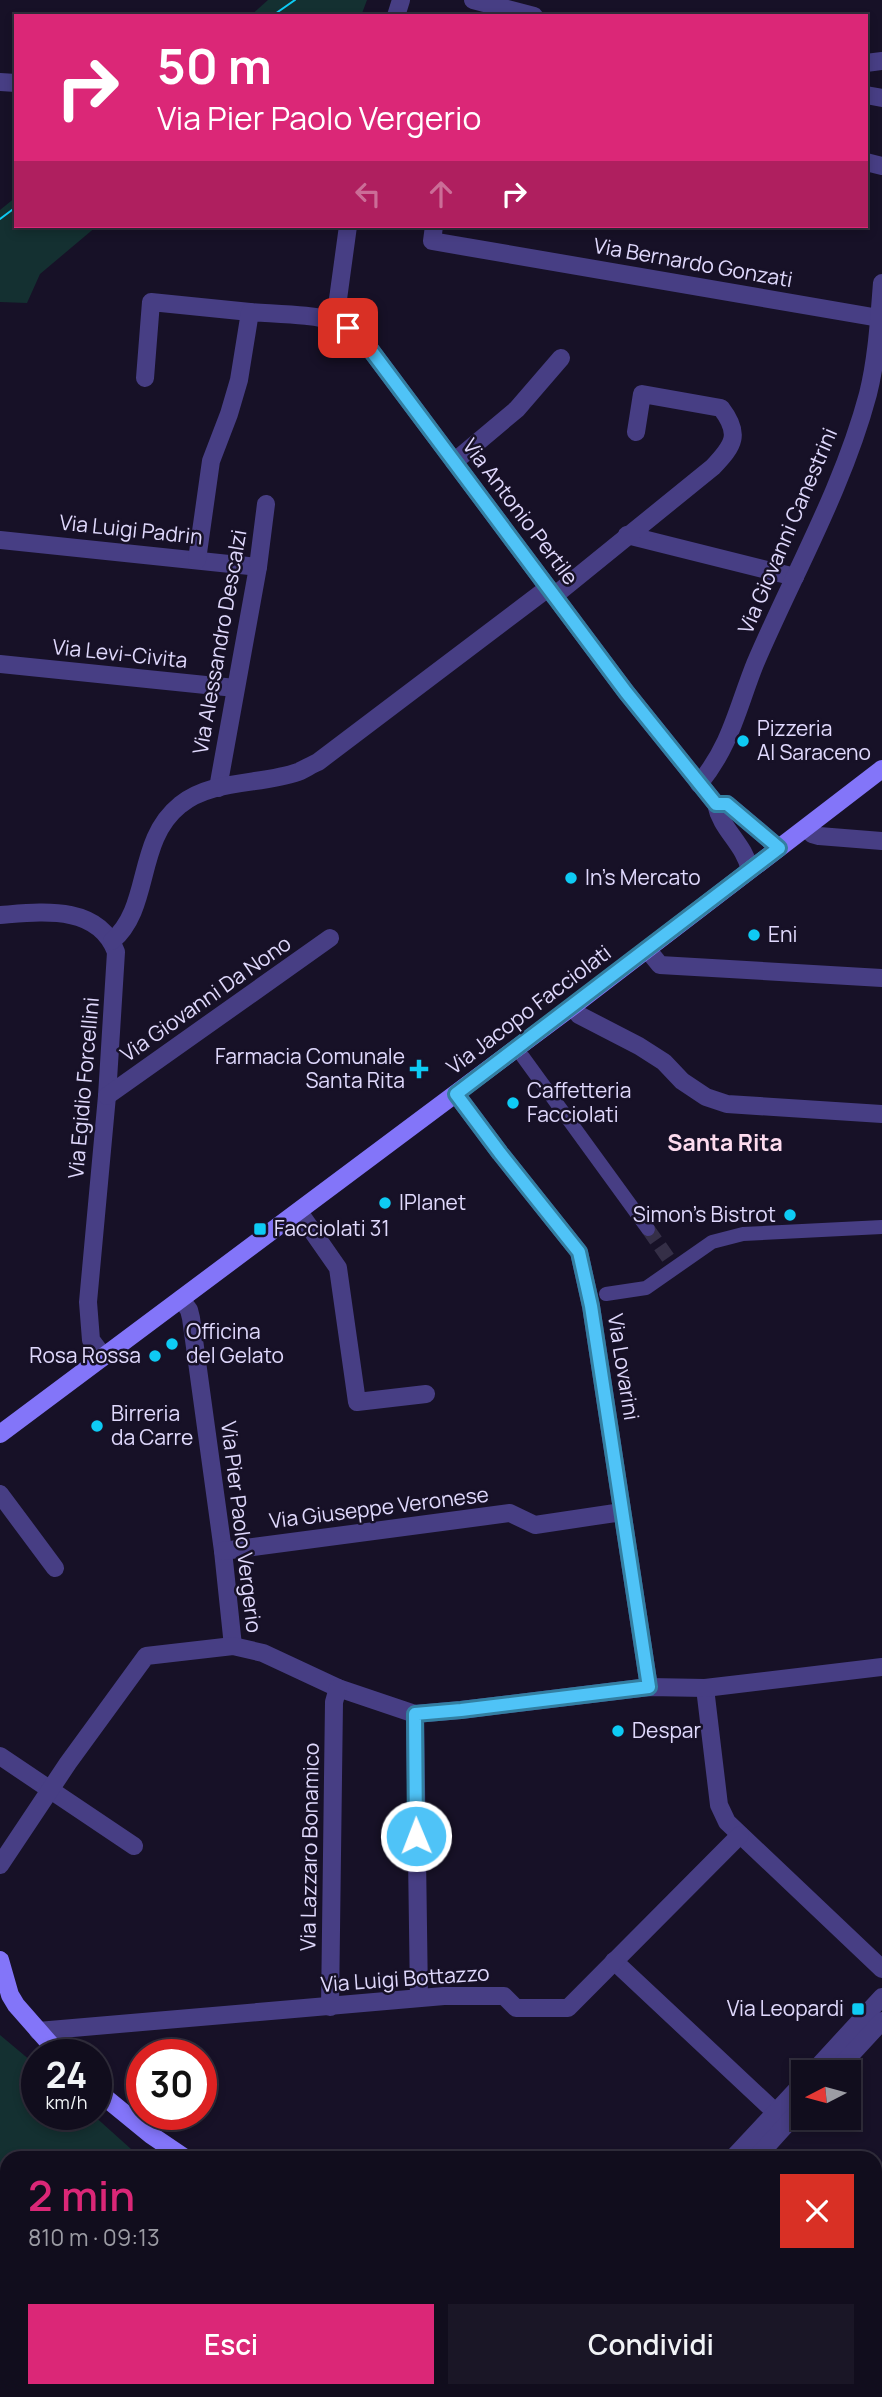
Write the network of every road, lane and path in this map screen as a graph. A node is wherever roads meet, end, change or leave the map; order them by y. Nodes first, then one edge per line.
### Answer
1 (473, 0) edge
2 (526, 14) edge
3 (348, 228) edge
4 (434, 228) edge
5 (882, 283) edge
6 (250, 312) junction
7 (879, 318) junction
8 (335, 321) junction
9 (561, 358) dead end
10 (145, 378) dead end
11 (636, 432) dead end
12 (454, 462) junction
13 (267, 505) dead end
14 (627, 536) junction
15 (0, 540) edge
16 (197, 559) junction
17 (258, 566) junction
18 (795, 577) junction
19 (551, 592) junction
20 (0, 664) edge
21 (235, 688) junction
22 (882, 769) edge
23 (699, 784) junction
24 (218, 788) junction
25 (716, 804) junction
26 (807, 828) junction
27 (882, 841) edge
28 (779, 848) junction
29 (757, 865) junction
30 (0, 915) edge
31 (330, 938) dead end
32 (112, 942) junction
33 (647, 949) junction
34 (882, 978) edge
35 (573, 1006) junction
36 (523, 1058) dead end
37 (456, 1094) junction
38 (107, 1096) junction
39 (882, 1114) edge
40 (299, 1212) junction
41 (882, 1227) edge
42 (648, 1229) tunnel mouth
43 (598, 1295) junction
44 (181, 1299) junction
45 (103, 1356) junction
46 (426, 1394) dead end
47 (0, 1434) edge
48 (0, 1494) edge
49 (622, 1511) junction
50 (223, 1551) junction
51 (55, 1568) dead end
52 (233, 1646) junction
53 (882, 1667) edge
54 (649, 1687) junction
55 (338, 1688) junction
56 (705, 1689) junction
57 (415, 1714) junction
58 (0, 1756) edge
59 (51, 1789) junction
60 (740, 1835) junction
61 (134, 1846) dead end
62 (5, 1857) edge
63 (614, 1961) junction
64 (882, 1969) edge
65 (2, 1975) edge
66 (882, 1997) edge
67 (419, 1998) junction
68 (0, 2006) edge
69 (330, 2007) junction
70 (882, 2021) edge
71 (38, 2031) junction
72 (46, 2039) edge
73 (824, 2060) edge
74 (846, 2060) edge
75 (791, 2102) edge
76 (112, 2103) edge
77 (791, 2113) edge
78 (781, 2118) junction
79 (175, 2151) edge
80 (741, 2151) edge
81 (760, 2151) edge

1 - 2 street
3 - 8 street
4 - 7 street, Via Bernardo Gonzati
5 - 7 street, Via Giovanni Canestrini
6 - 8 street, Via Antonio Pertile
6 - 10 street, Via Antonio Pertile
6 - 16 street
7 - 18 street, Via Giovanni Canestrini
8 - 12 street, Via Antonio Pertile
9 - 12 street
11 - 14 street
12 - 19 street, Via Antonio Pertile
13 - 17 street, Via Alessandro Descalzi
14 - 18 street
14 - 19 street
15 - 16 street, Via Luigi Padrin
16 - 17 street, Via Luigi Padrin
17 - 21 street, Via Alessandro Descalzi
18 - 23 street, Via Giovanni Canestrini
19 - 23 street, Via Antonio Pertile
19 - 24 street
20 - 21 street, Via Levi-Civita
21 - 24 street, Via Alessandro Descalzi
22 - 26 main road, Via Jacopo Facciolati
23 - 25 street, Via Antonio Pertile
24 - 32 street
25 - 28 street, Via Antonio Pertile
25 - 29 street, Via Antonio Pertile
26 - 27 street
26 - 28 main road, Via Jacopo Facciolati
28 - 29 main road, Via Jacopo Facciolati
29 - 33 main road, Via Jacopo Facciolati
30 - 32 street
31 - 38 street, Via Giovanni Da Nono
32 - 38 street, Via Egidio Forcellini
33 - 34 street
33 - 35 main road, Via Jacopo Facciolati
35 - 37 main road, Via Jacopo Facciolati
35 - 39 street
36 - 42 street
37 - 40 main road, Via Jacopo Facciolati
37 - 43 street, Via Lovarini
38 - 45 street, Via Egidio Forcellini
40 - 44 main road, Via Jacopo Facciolati
40 - 46 street
41 - 43 street
43 - 49 street, Via Lovarini
44 - 45 main road, Via Jacopo Facciolati
44 - 50 street, Via Pier Paolo Vergerio
45 - 47 main road, Via Jacopo Facciolati
48 - 51 street
49 - 50 street, Via Giuseppe Veronese
49 - 54 street, Via Lovarini
50 - 52 street, Via Pier Paolo Vergerio
52 - 55 street, Via Pier Paolo Vergerio
52 - 59 street
53 - 56 street, Via Pier Paolo Vergerio
54 - 56 street, Via Pier Paolo Vergerio
54 - 57 street, Via Pier Paolo Vergerio
55 - 57 street, Via Pier Paolo Vergerio
55 - 69 street, Via Lazzaro Bonamico
56 - 60 street
57 - 67 street
58 - 59 street
59 - 61 street
59 - 62 street
60 - 63 street, Via Luigi Bottazzo
60 - 64 street
63 - 67 street, Via Luigi Bottazzo
63 - 78 street
65 - 71 main road
66 - 73 street
67 - 69 street, Via Luigi Bottazzo
68 - 71 main road
69 - 71 street, Via Luigi Bottazzo
70 - 74 street
71 - 72 main road
75 - 78 street
76 - 79 main road
77 - 78 street
78 - 80 street
78 - 81 street

